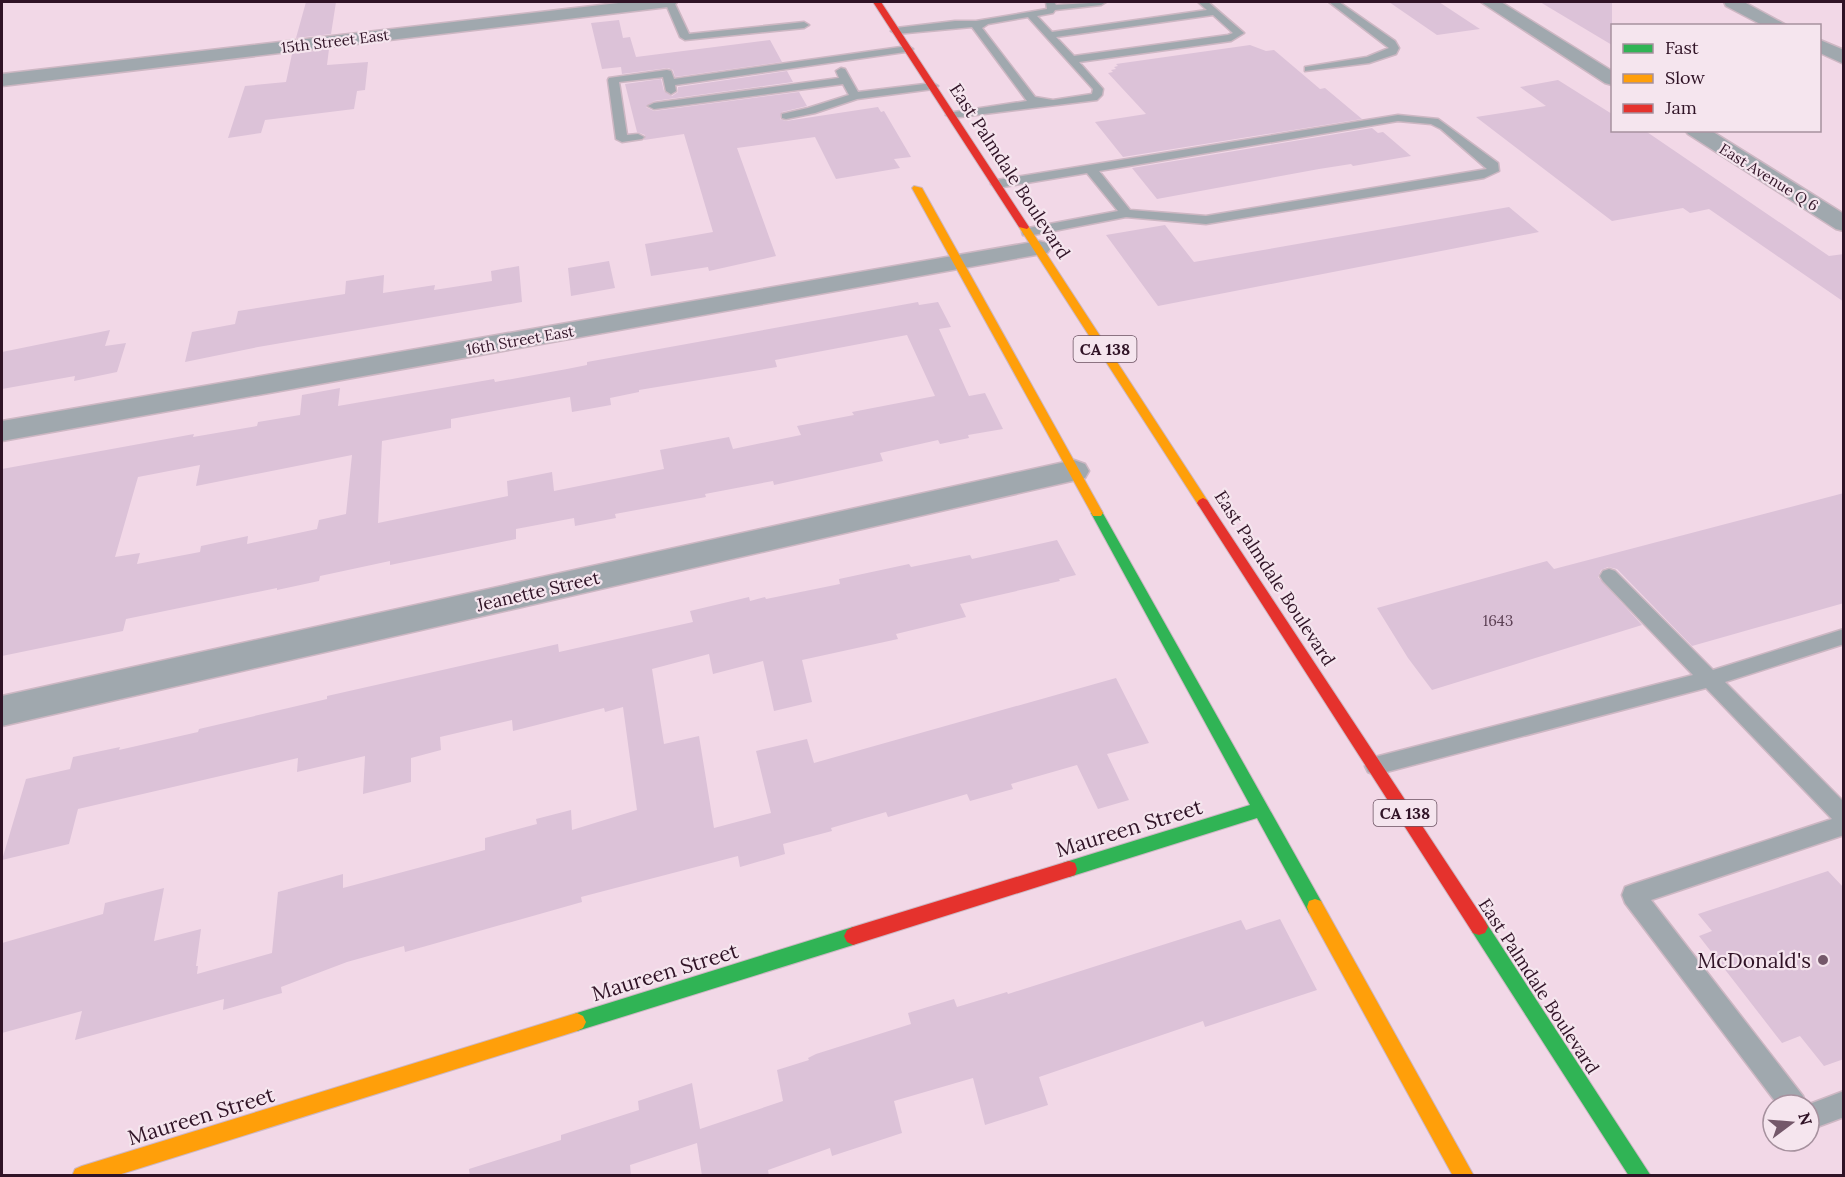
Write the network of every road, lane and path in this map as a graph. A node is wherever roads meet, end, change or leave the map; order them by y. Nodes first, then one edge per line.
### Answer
1 (669, 2) edge
2 (877, 2) edge
3 (1101, 2) edge
4 (1203, 2) edge
5 (1333, 2) edge
6 (1490, 2) edge
7 (1732, 2) edge
8 (1051, 5) edge
9 (1215, 12) junction
10 (1031, 15) junction
11 (977, 24) junction
12 (1775, 24) edge
13 (804, 25) dead end
14 (896, 31) junction
15 (1049, 34) junction
16 (1821, 46) edge
17 (908, 49) junction
18 (1844, 58) edge
19 (834, 59) junction
20 (1071, 60) junction
21 (1310, 69) dead end
22 (1611, 78) edge
23 (2, 80) edge
24 (846, 80) junction
25 (669, 83) junction
26 (933, 87) junction
27 (855, 96) junction
28 (1038, 103) junction
29 (674, 104) junction
30 (654, 106) dead end
31 (631, 110) dead end
32 (618, 111) junction
33 (786, 116) dead end
34 (952, 116) junction
35 (1698, 132) edge
36 (638, 137) dead end
37 (1090, 168) junction
38 (997, 184) junction
39 (917, 188) dead end
40 (1126, 213) junction
41 (1844, 224) edge
42 (1034, 240) junction
43 (958, 262) junction
44 (2, 431) edge
45 (1074, 471) junction
46 (1609, 576) dead end
47 (1844, 636) edge
48 (1709, 679) junction
49 (2, 711) edge
50 (1376, 766) junction
51 (1261, 809) junction
52 (1844, 817) edge
53 (1844, 825) edge
54 (1785, 1093) edge
55 (1844, 1104) edge
56 (1821, 1113) edge
57 (82, 1176) edge
58 (1464, 1176) edge
59 (1641, 1176) edge

1 - 13 lane
1 - 23 street, 15th Street East
2 - 14 main road, East Palmdale Boulevard / CA 138
3 - 8 lane
4 - 9 lane
5 - 21 lane
6 - 22 street
7 - 12 street
8 - 10 lane
9 - 15 lane
9 - 20 lane
10 - 11 lane
10 - 15 lane
11 - 14 lane
11 - 28 lane
14 - 17 main road, East Palmdale Boulevard / CA 138
15 - 20 lane
16 - 18 street
17 - 19 lane
17 - 26 main road, East Palmdale Boulevard / CA 138
19 - 24 lane
19 - 25 lane
20 - 28 lane
24 - 27 lane
24 - 29 lane
25 - 29 lane
25 - 32 lane
26 - 27 lane
26 - 34 main road, East Palmdale Boulevard / CA 138
27 - 33 lane
28 - 34 lane
29 - 30 lane
31 - 32 lane
32 - 36 lane
34 - 38 main road, East Palmdale Boulevard / CA 138
35 - 41 street, East Avenue Q 6
37 - 38 lane
37 - 40 lane
37 - 40 lane
38 - 42 main road, East Palmdale Boulevard / CA 138
39 - 43 main road
40 - 42 lane
42 - 43 street, 16th Street East
42 - 50 main road, East Palmdale Boulevard / CA 138
43 - 44 street, 16th Street East
43 - 45 main road
45 - 49 street, Jeanette Street
45 - 51 main road
46 - 48 lane
47 - 48 lane
48 - 50 lane
48 - 52 lane
50 - 59 main road, East Palmdale Boulevard / CA 138
51 - 57 main road, Maureen Street
51 - 58 main road
53 - 54 lane
55 - 56 lane

